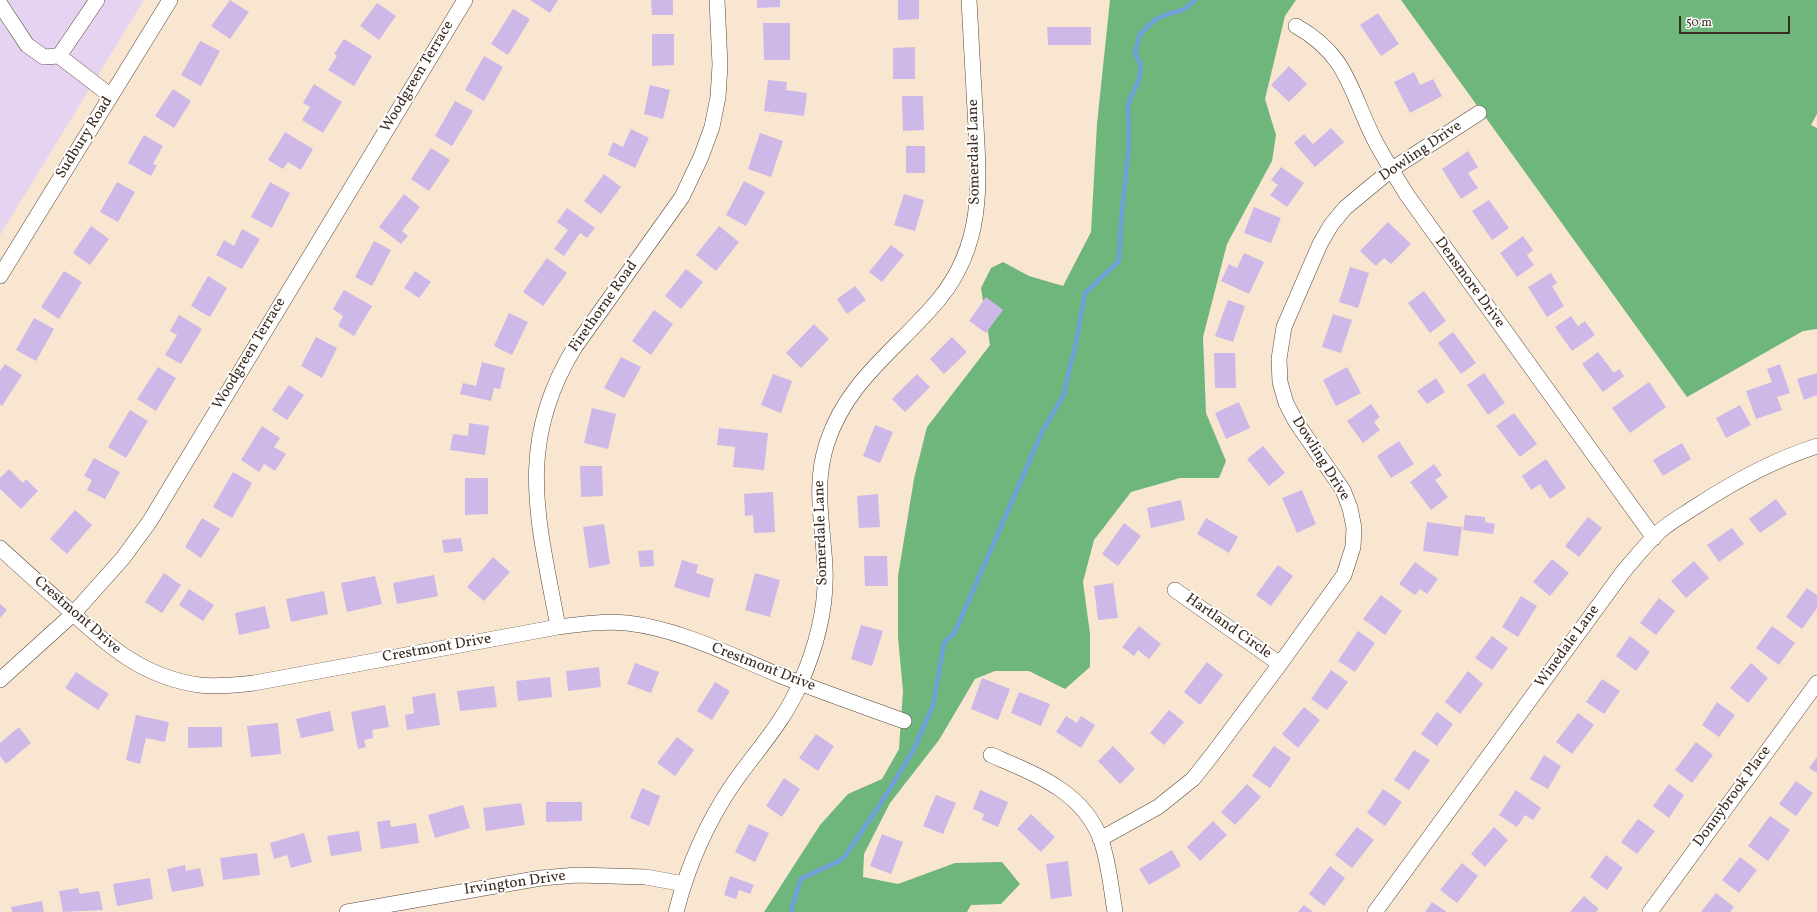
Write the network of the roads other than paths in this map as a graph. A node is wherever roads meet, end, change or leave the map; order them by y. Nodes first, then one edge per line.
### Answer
1 (97, 0) edge
2 (170, 0) edge
3 (465, 0) edge
4 (717, 0) edge
5 (969, 0) edge
6 (0, 4) edge
7 (1296, 26) dead end
8 (59, 56) junction
9 (111, 96) junction
10 (1479, 113) dead end
11 (1392, 169) junction
12 (0, 276) edge
13 (1817, 446) edge
14 (1654, 538) junction
15 (0, 548) edge
16 (1175, 590) dead end
17 (73, 614) junction
18 (558, 627) junction
19 (1280, 664) junction
20 (0, 680) edge
21 (801, 683) junction
22 (1817, 683) edge
23 (904, 721) dead end
24 (991, 755) dead end
25 (1100, 839) junction
26 (684, 884) junction
27 (348, 912) edge
28 (676, 912) edge
29 (1115, 912) edge
30 (1375, 912) edge
31 (1650, 912) edge

1 - 8 street
2 - 9 street, Sudbury Road
3 - 17 street, Woodgreen Terrace
4 - 18 street, Firethorne Road
5 - 21 street, Somerdale Lane
6 - 8 street
7 - 11 street, Densmore Drive
8 - 9 street
9 - 12 street, Sudbury Road
10 - 11 street, Dowling Drive
11 - 14 street, Densmore Drive
11 - 19 street, Dowling Drive
13 - 14 street, Winedale Lane
14 - 30 street, Winedale Lane
15 - 17 street, Crestmont Drive
16 - 19 street, Hartland Circle
17 - 18 street, Crestmont Drive
17 - 20 street, Woodgreen Terrace
18 - 21 street, Crestmont Drive
19 - 25 street, Dowling Drive
21 - 23 street, Crestmont Drive
21 - 26 street, Somerdale Lane
22 - 31 street, Donnybrook Place
24 - 25 street
25 - 29 street
26 - 27 street, Irvington Drive
26 - 28 street, Somerdale Lane

